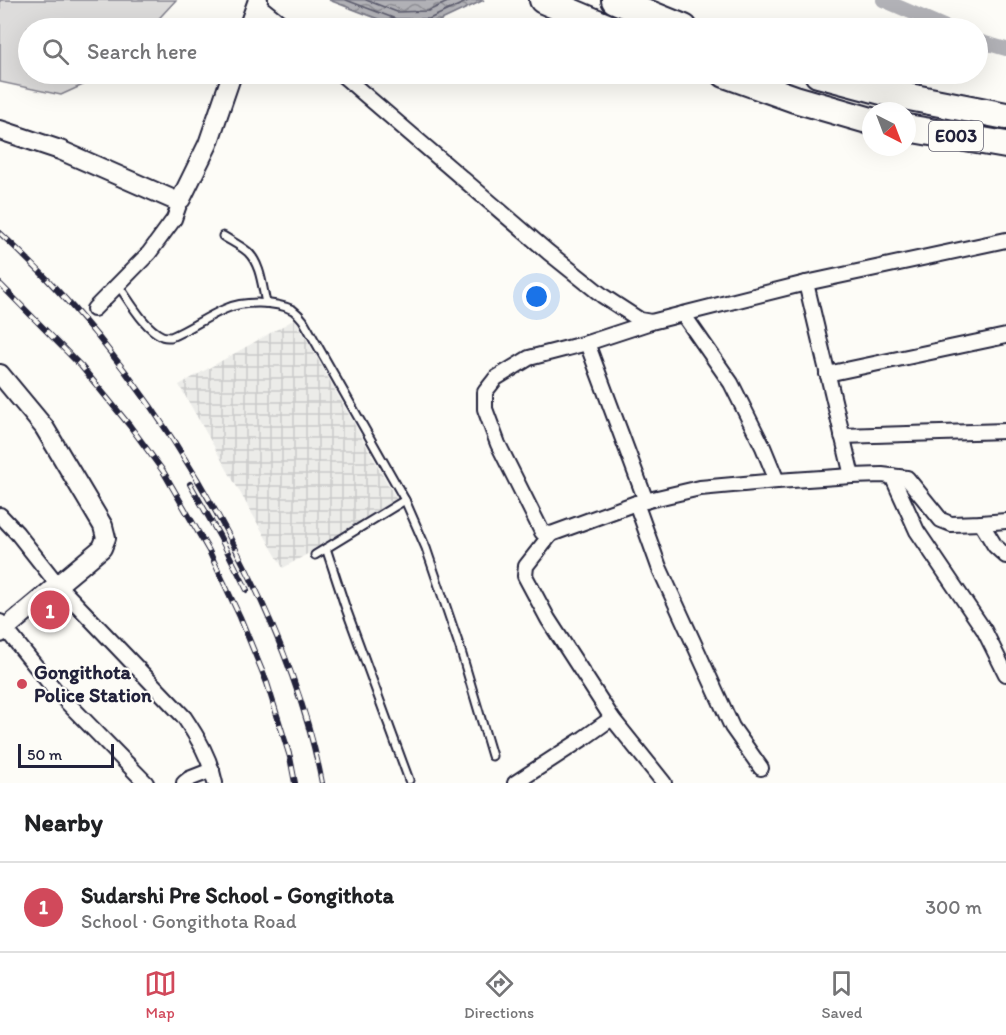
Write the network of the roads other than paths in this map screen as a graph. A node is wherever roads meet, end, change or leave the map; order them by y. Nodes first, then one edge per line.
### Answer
1 (543, 0) edge
2 (615, 0) edge
3 (258, 2) edge
4 (252, 18) edge
5 (276, 18) edge
6 (585, 18) edge
7 (659, 18) edge
8 (229, 84) edge
9 (353, 84) edge
10 (753, 84) edge
11 (855, 84) edge
12 (1006, 116) edge
13 (862, 118) edge
14 (0, 130) edge
15 (916, 130) edge
16 (1006, 145) edge
17 (181, 199) junction
18 (223, 237) dead end
19 (1006, 240) edge
20 (806, 283) junction
21 (118, 285) junction
22 (266, 303) junction
23 (94, 309) dead end
24 (683, 314) junction
25 (651, 322) junction
26 (1006, 336) edge
27 (587, 343) junction
28 (0, 374) edge
29 (827, 374) junction
30 (1006, 431) edge
31 (842, 436) junction
32 (852, 476) junction
33 (892, 476) junction
34 (777, 481) junction
35 (405, 500) junction
36 (641, 502) junction
37 (0, 515) edge
38 (1006, 521) edge
39 (981, 523) junction
40 (551, 534) junction
41 (326, 548) junction
42 (315, 555) dead end
43 (1006, 556) edge
44 (58, 585) junction
45 (2, 628) edge
46 (1006, 674) edge
47 (612, 718) junction
48 (492, 756) dead end
49 (761, 768) dead end
50 (214, 776) edge
51 (409, 780) dead end
52 (146, 783) edge
53 (184, 783) edge
54 (515, 783) edge
55 (664, 783) edge

1 - 6 highway
2 - 7 highway
3 - 4 street
3 - 5 street
8 - 17 street
9 - 25 street
10 - 13 highway
11 - 12 highway, E003
14 - 17 street
15 - 16 highway, E003
17 - 21 street
18 - 22 lane
19 - 20 street
20 - 24 street
20 - 29 street
21 - 22 lane
21 - 23 street
22 - 35 lane
24 - 25 street
24 - 34 street
25 - 27 street
26 - 29 street
27 - 36 street
27 - 40 street
28 - 44 street
29 - 31 street
30 - 31 street
31 - 32 street
32 - 33 street
32 - 34 street
33 - 39 street
33 - 46 street
34 - 36 street
35 - 41 lane
35 - 48 lane
36 - 40 street
36 - 49 street
37 - 44 street
38 - 39 street
39 - 43 street
40 - 47 street
41 - 42 lane
41 - 51 lane
44 - 45 street
44 - 50 street
45 - 52 street
47 - 54 street
47 - 55 street
50 - 53 street

